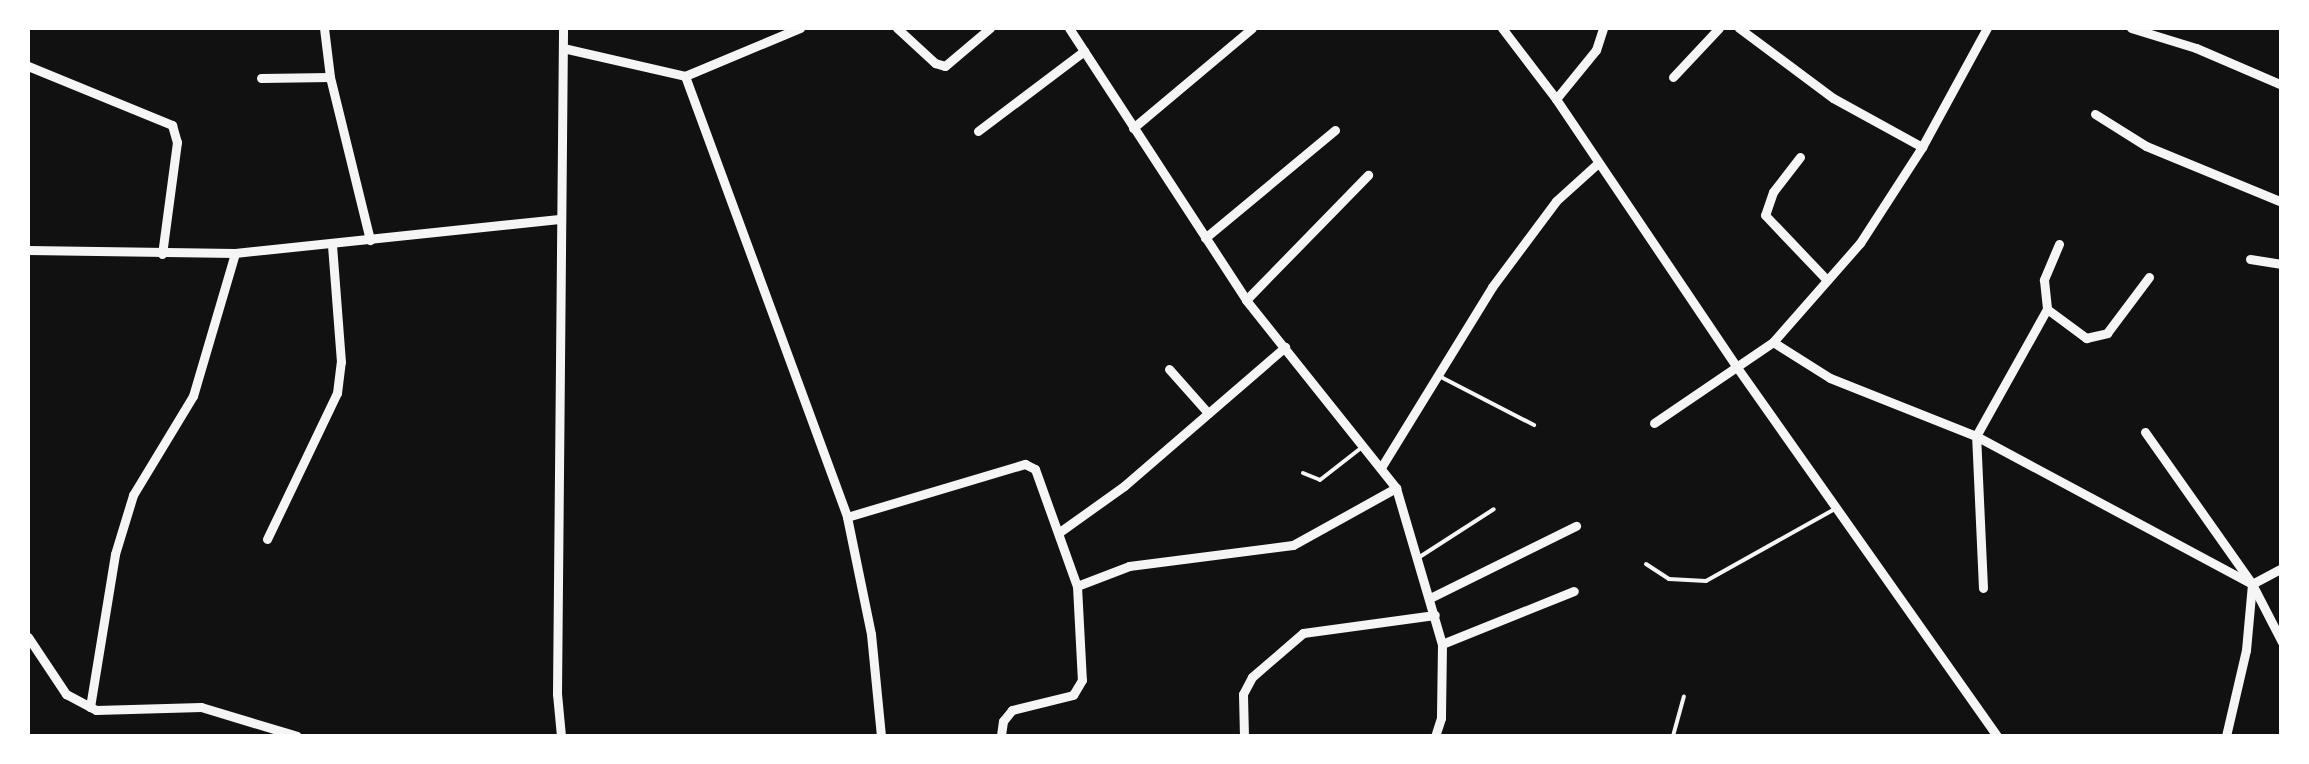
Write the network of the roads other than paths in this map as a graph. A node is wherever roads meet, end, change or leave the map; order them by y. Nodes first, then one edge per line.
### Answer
1 (324, 28) edge
2 (563, 28) edge
3 (800, 28) edge
4 (897, 28) edge
5 (990, 28) edge
6 (1069, 28) edge
7 (1252, 28) edge
8 (1502, 28) edge
9 (1602, 28) edge
10 (1719, 28) edge
11 (1739, 28) edge
12 (1987, 28) edge
13 (2131, 28) edge
14 (562, 48) junction
15 (1084, 52) junction
16 (28, 66) edge
17 (330, 76) junction
18 (685, 76) junction
19 (1673, 77) dead end
20 (261, 78) dead end
21 (2282, 85) edge
22 (1556, 99) junction
23 (2096, 114) dead end
24 (1133, 128) junction
25 (1335, 130) dead end
26 (978, 131) dead end
27 (1922, 147) junction
28 (1800, 157) dead end
29 (1597, 164) junction
30 (1368, 176) dead end
31 (2282, 202) edge
32 (559, 219) junction
33 (1205, 238) junction
34 (370, 240) junction
35 (2059, 244) dead end
36 (332, 246) junction
37 (28, 250) edge
38 (235, 252) junction
39 (162, 254) junction
40 (2250, 259) dead end
41 (2282, 264) edge
42 (2149, 277) dead end
43 (1827, 280) junction
44 (1246, 300) junction
45 (2047, 310) junction
46 (1773, 342) junction
47 (1285, 348) junction
48 (1736, 366) junction
49 (1169, 368) dead end
50 (1438, 376) junction
51 (1208, 413) junction
52 (1654, 423) dead end
53 (1534, 426) dead end
54 (2145, 432) dead end
55 (1976, 436) junction
56 (1364, 445) junction
57 (1382, 466) junction
58 (1303, 472) dead end
59 (1396, 488) junction
60 (1837, 508) junction
61 (1494, 509) dead end
62 (847, 518) junction
63 (1576, 526) dead end
64 (1061, 531) junction
65 (267, 539) dead end
66 (1418, 558) junction
67 (1646, 564) dead end
68 (2282, 568) edge
69 (2252, 584) junction
70 (1078, 586) junction
71 (1982, 588) dead end
72 (1574, 591) dead end
73 (1430, 598) junction
74 (1435, 615) junction
75 (28, 637) edge
76 (2282, 642) edge
77 (1442, 644) junction
78 (1684, 696) dead end
79 (90, 707) junction
80 (298, 736) edge
81 (561, 736) edge
82 (881, 736) edge
83 (1001, 736) edge
84 (1244, 736) edge
85 (1435, 736) edge
86 (1673, 736) edge
87 (1996, 736) edge
88 (2226, 736) edge

1 - 17 street
2 - 14 street
3 - 18 street
4 - 5 street
6 - 15 street
7 - 24 street
8 - 22 street
9 - 22 street
10 - 19 street
11 - 27 street
12 - 27 street
13 - 21 street
14 - 18 street
14 - 32 street
15 - 24 street
15 - 26 street
16 - 39 street
17 - 20 street
17 - 34 street
18 - 62 street
22 - 29 street
23 - 31 street
24 - 33 street
25 - 33 street
27 - 43 street
28 - 43 street
29 - 48 street
29 - 50 street
30 - 44 street
32 - 34 street
32 - 81 street
33 - 44 street
34 - 36 street
35 - 45 street
36 - 38 street
36 - 65 street
37 - 39 street
38 - 39 street
38 - 79 street
40 - 41 street
42 - 45 street
43 - 46 street
44 - 47 street
45 - 55 street
46 - 48 street
46 - 55 street
47 - 51 street
47 - 56 street
48 - 52 street
48 - 60 street
49 - 51 street
50 - 53 lane
50 - 57 street
51 - 64 street
54 - 69 street
55 - 69 street
55 - 71 street
56 - 57 street
56 - 58 lane
57 - 59 street
59 - 66 street
59 - 70 street
60 - 67 lane
60 - 87 street
61 - 66 lane
62 - 64 street
62 - 82 street
63 - 73 street
64 - 70 street
66 - 73 street
68 - 69 street
69 - 76 street
69 - 88 street
70 - 83 street
72 - 77 street
73 - 74 street
74 - 77 street
74 - 84 street
75 - 79 street
77 - 85 street
78 - 86 lane
79 - 80 street

